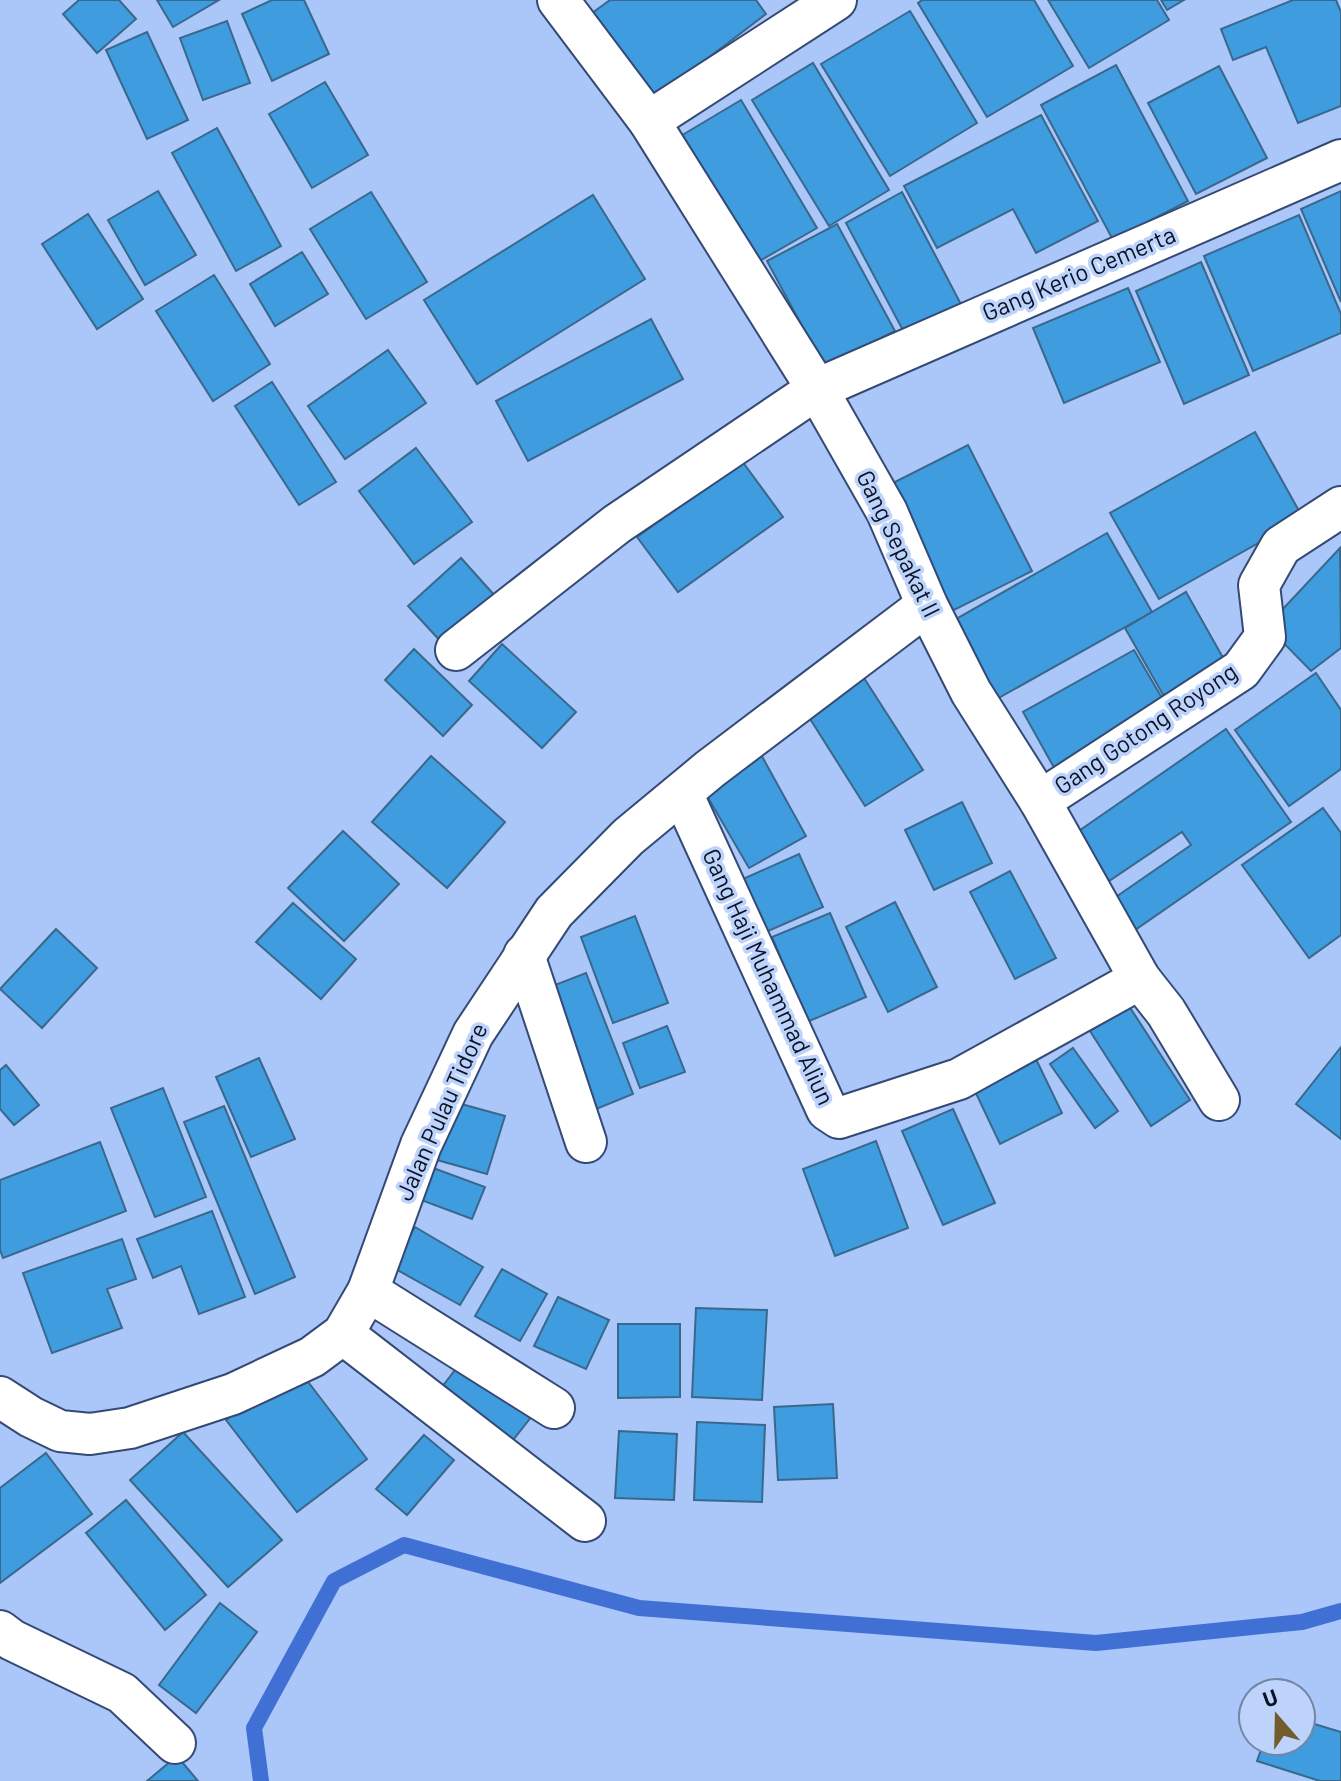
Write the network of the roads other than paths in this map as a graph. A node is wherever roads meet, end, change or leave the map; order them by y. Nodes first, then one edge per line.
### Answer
1 (558, 0) edge
2 (836, 0) edge
3 (649, 121) junction
4 (1341, 160) edge
5 (817, 389) junction
6 (1341, 507) edge
7 (927, 605) junction
8 (456, 650) dead end
9 (682, 793) junction
10 (1040, 801) junction
11 (524, 955) junction
12 (1140, 979) junction
13 (1219, 1100) dead end
14 (586, 1142) dead end
15 (368, 1291) junction
16 (343, 1334) junction
17 (0, 1397) edge
18 (554, 1408) dead end
19 (585, 1521) dead end
20 (0, 1631) edge
21 (175, 1743) dead end

1 - 3 street, Gang Sepakat II
2 - 3 street
3 - 5 street, Gang Sepakat II
4 - 5 street, Gang Kerio Cemerta
5 - 7 street, Gang Sepakat II
5 - 8 street, Gang Kerio Cemerta
6 - 10 street, Gang Gotong Royong
7 - 9 street, Jalan Pulau Tidore
7 - 10 street, Gang Sepakat II
9 - 11 street, Jalan Pulau Tidore
9 - 12 street, Gang Haji Muhammad Aliun
10 - 12 street, Gang Sepakat II
11 - 14 street
11 - 15 street, Jalan Pulau Tidore
12 - 13 street, Gang Sepakat II
15 - 16 street, Jalan Pulau Tidore
15 - 18 street
16 - 17 street, Jalan Pulau Tidore
16 - 19 street
20 - 21 street

